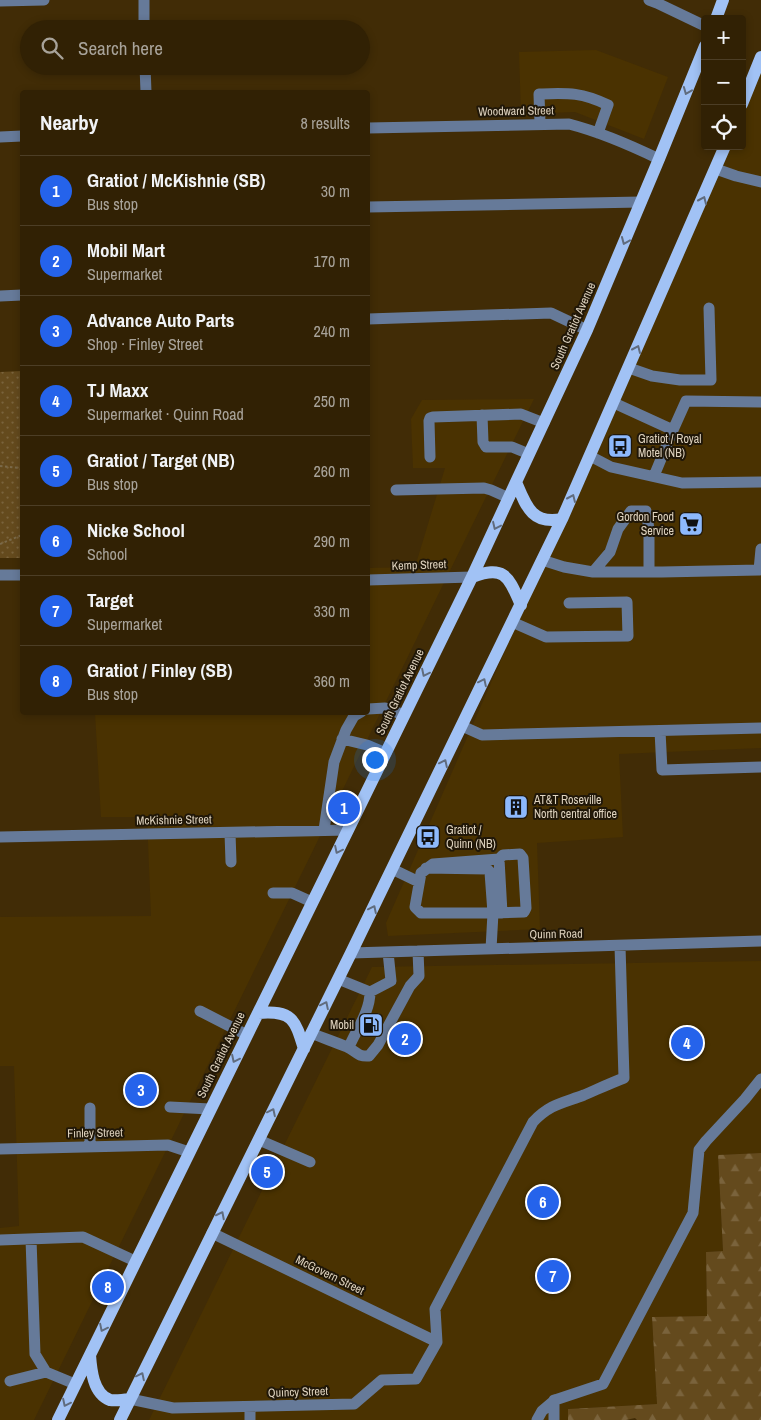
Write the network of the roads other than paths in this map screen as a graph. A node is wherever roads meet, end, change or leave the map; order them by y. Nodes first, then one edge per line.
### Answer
1 (44, 0) edge
2 (144, 0) edge
3 (648, 0) edge
4 (723, 0) edge
5 (0, 1) edge
6 (717, 15) edge
7 (144, 20) edge
8 (701, 24) edge
9 (701, 56) edge
10 (761, 57) edge
11 (145, 75) edge
12 (146, 90) edge
13 (746, 94) edge
14 (540, 124) junction
15 (370, 128) edge
16 (598, 133) junction
17 (20, 136) edge
18 (0, 137) edge
19 (723, 150) edge
20 (659, 159) junction
21 (716, 169) junction
22 (761, 182) edge
23 (641, 202) junction
24 (370, 207) edge
25 (20, 295) edge
26 (0, 296) edge
27 (709, 308) dead end
28 (370, 318) edge
29 (587, 330) junction
30 (629, 368) junction
31 (614, 402) junction
32 (761, 402) edge
33 (482, 416) junction
34 (544, 423) junction
35 (673, 430) junction
36 (529, 454) junction
37 (590, 456) junction
38 (430, 458) dead end
39 (654, 476) junction
40 (516, 482) junction
41 (761, 482) edge
42 (396, 490) dead end
43 (509, 498) junction
44 (562, 519) junction
45 (761, 549) edge
46 (542, 560) junction
47 (593, 572) junction
48 (650, 572) junction
49 (20, 574) edge
50 (0, 575) edge
51 (472, 578) junction
52 (370, 580) edge
53 (569, 603) dead end
54 (520, 605) junction
55 (512, 622) junction
56 (370, 708) edge
57 (356, 715) edge
58 (404, 715) junction
59 (462, 726) junction
60 (761, 728) edge
61 (660, 730) junction
62 (342, 739) junction
63 (386, 754) junction
64 (761, 767) edge
65 (324, 830) junction
66 (348, 830) junction
67 (230, 833) junction
68 (0, 837) edge
69 (499, 859) junction
70 (231, 862) dead end
71 (426, 868) junction
72 (392, 869) junction
73 (419, 882) junction
74 (273, 893) dead end
75 (312, 902) junction
76 (497, 913) junction
77 (761, 941) edge
78 (620, 946) junction
79 (491, 949) junction
80 (418, 951) junction
81 (388, 952) junction
82 (351, 953) junction
83 (338, 979) junction
84 (391, 981) junction
85 (410, 986) junction
86 (370, 992) junction
87 (200, 1011) dead end
88 (258, 1013) junction
89 (311, 1033) junction
90 (247, 1034) junction
91 (348, 1047) junction
92 (304, 1049) junction
93 (761, 1079) edge
94 (170, 1107) dead end
95 (90, 1108) dead end
96 (210, 1109) junction
97 (259, 1140) junction
98 (90, 1146) junction
99 (0, 1149) edge
100 (189, 1152) junction
101 (310, 1162) dead end
102 (212, 1233) junction
103 (31, 1239) junction
104 (0, 1240) edge
105 (135, 1261) junction
106 (437, 1342) junction
107 (90, 1355) junction
108 (46, 1372) junction
109 (10, 1381) dead end
110 (75, 1384) junction
111 (130, 1400) junction
112 (554, 1400) junction
113 (237, 1407) junction
114 (250, 1407) junction
115 (58, 1420) edge
116 (120, 1420) edge
117 (237, 1420) edge
118 (250, 1420) edge
119 (537, 1420) edge
120 (554, 1420) edge

1 - 5 street
2 - 7 street
3 - 8 street
4 - 6 main road
9 -> 20 main road, South Gratiot Avenue
10 - 13 main road
11 - 12 street
14 - 15 street, Woodward Street
14 - 16 street, Woodward Street
14 - 16 street
16 - 20 street, Woodward Street
17 - 18 street
19 - 21 main road
20 - 23 main road, South Gratiot Avenue
21 - 22 street
30 -> 21 main road
23 - 24 street
23 -> 29 main road, South Gratiot Avenue
25 - 26 street
27 - 30 street
28 - 29 street
29 - 34 main road, South Gratiot Avenue
30 - 31 main road
31 - 35 street
31 - 37 main road
32 - 35 street
33 - 34 street
33 - 36 street
33 - 38 street
34 - 36 main road, South Gratiot Avenue
35 - 39 street
36 - 40 main road, South Gratiot Avenue
37 - 39 street
44 -> 37 main road
39 - 41 street
40 - 43 main road, South Gratiot Avenue
40 - 44 main road
42 - 43 street
43 -> 51 main road, South Gratiot Avenue
44 - 46 main road
45 - 48 street
46 - 47 street
46 - 54 main road
47 - 48 street
47 - 48 street
49 - 50 street
51 - 52 street, Kemp Street
51 - 54 main road
51 -> 58 main road, South Gratiot Avenue
53 - 55 street
54 - 55 main road
59 -> 55 main road
56 - 58 street
57 - 62 street
58 - 63 main road, South Gratiot Avenue
59 - 61 street
72 -> 59 main road
60 - 61 street
61 - 64 street
62 - 63 street
62 - 65 street
63 - 66 main road, South Gratiot Avenue
65 - 66 street, McKishnie Street
65 - 67 street, McKishnie Street
66 -> 75 main road, South Gratiot Avenue
67 - 68 street, McKishnie Street
67 - 70 street
69 - 71 street
69 - 76 street
69 - 76 street
71 - 73 street
71 - 76 street
72 - 73 street
82 -> 72 main road
73 - 76 street
74 - 75 street
75 - 88 main road, South Gratiot Avenue
76 - 79 street
77 - 78 street, Quinn Road
78 - 79 street, Quinn Road
78 - 106 street
79 - 80 street, Quinn Road
80 - 81 street, Quinn Road
80 - 85 street
81 - 82 street, Quinn Road
81 - 84 street
82 - 83 main road
83 - 86 street
89 -> 83 main road
84 - 85 street
84 - 86 street
85 - 91 street
86 - 91 street
87 - 90 street
88 - 90 main road, South Gratiot Avenue
88 - 92 main road
89 - 91 street
89 - 92 main road
90 -> 96 main road, South Gratiot Avenue
97 -> 92 main road
93 - 112 street
94 - 96 street
95 - 98 street
96 - 100 main road, South Gratiot Avenue
97 - 101 street
102 -> 97 main road
98 - 99 street, Finley Street
98 - 100 street, Finley Street
100 - 105 main road, South Gratiot Avenue
102 - 106 street, McGovern Street
111 -> 102 main road
103 - 104 street
103 - 105 street
103 - 108 street
105 -> 107 main road, South Gratiot Avenue
106 - 114 street, Quincy Street
107 - 110 main road, South Gratiot Avenue
107 - 111 main road
108 - 109 street
108 - 110 street
110 -> 115 main road, South Gratiot Avenue
111 - 113 street, Quincy Street
111 - 116 main road
112 - 119 street
112 - 120 street
113 - 114 street, Quincy Street
113 - 117 street
114 - 118 street

